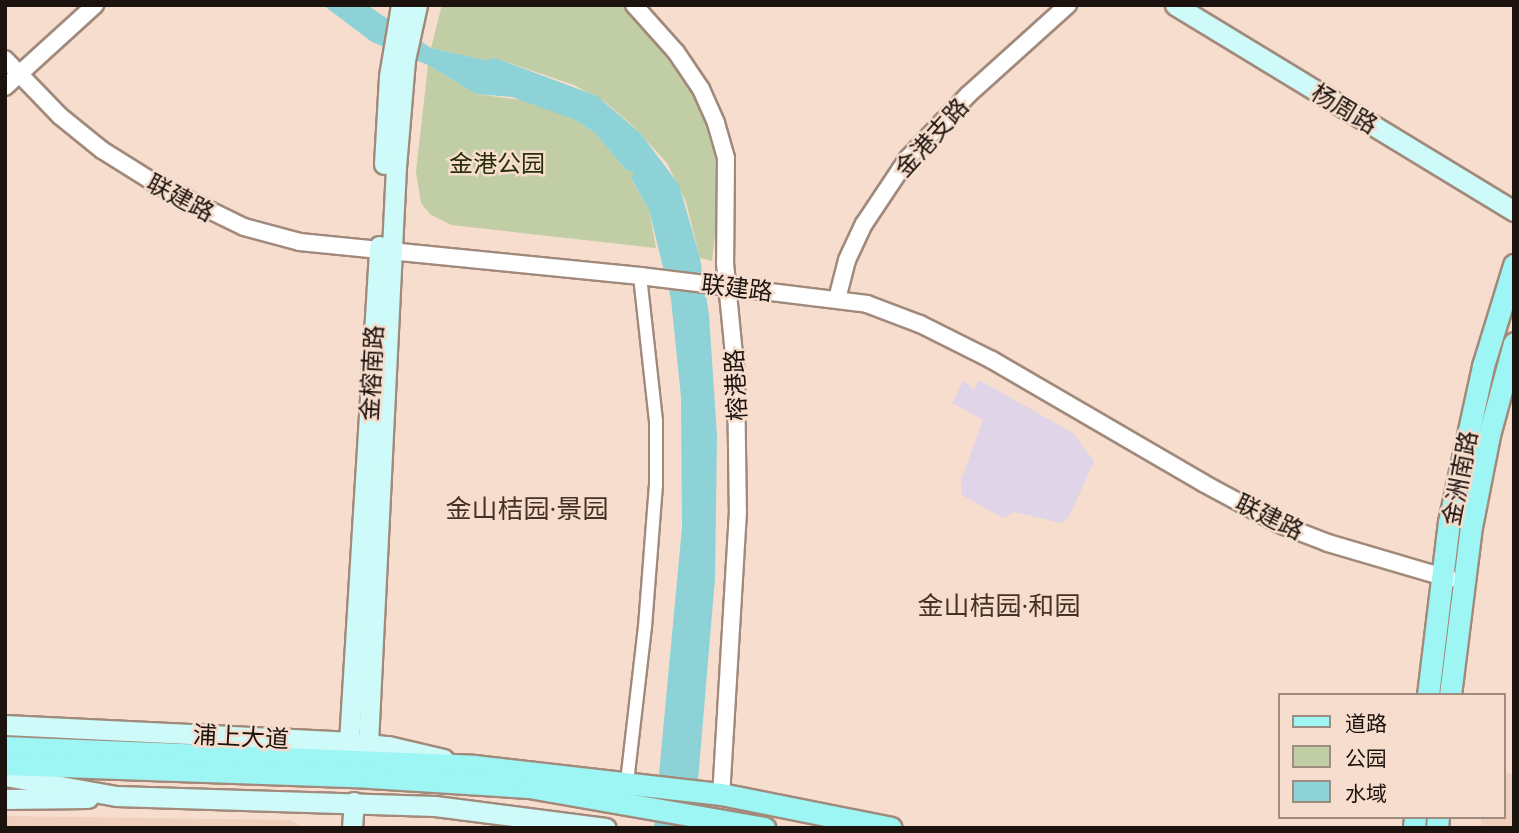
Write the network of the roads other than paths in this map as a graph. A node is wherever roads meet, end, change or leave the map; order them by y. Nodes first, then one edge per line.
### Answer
1 (95, 5) edge
2 (401, 5) edge
3 (417, 5) edge
4 (634, 5) edge
5 (1068, 5) edge
6 (1175, 5) edge
7 (1201, 5) edge
8 (5, 59) edge
9 (18, 75) junction
10 (5, 87) edge
11 (1514, 195) edge
12 (1514, 211) edge
13 (385, 250) junction
14 (1514, 265) edge
15 (640, 276) junction
16 (727, 286) junction
17 (837, 299) junction
18 (1514, 343) edge
19 (1441, 577) junction
20 (1462, 583) junction
21 (1428, 693) edge
22 (1450, 693) edge
23 (5, 725) edge
24 (359, 743) junction
25 (5, 747) edge
26 (5, 764) edge
27 (474, 766) junction
28 (5, 776) edge
29 (627, 782) junction
30 (721, 794) junction
31 (116, 796) junction
32 (5, 799) edge
33 (354, 802) junction
34 (352, 828) edge
35 (606, 828) edge
36 (764, 828) edge
37 (891, 828) edge

1 - 9 street
2 - 13 main road, 金榕南路
3 - 13 main road
4 - 16 street, 榕港路
5 - 17 street, 金港支路
6 - 12 main road, 杨周路
7 - 11 main road, 杨周路
8 - 9 street, 联建路
9 - 10 street
9 - 13 street, 联建路
13 - 15 street, 联建路
13 - 24 main road, 金榕南路
14 - 19 main road, 金洲南路
15 - 16 street, 联建路
15 - 29 street
16 - 17 street, 联建路
16 - 30 street, 榕港路
17 - 19 street, 联建路
18 - 20 main road, 金洲南路
19 - 20 street, 联建路
19 - 21 main road, 金洲南路
20 - 22 main road, 金洲南路
23 - 24 main road, 浦上大道
24 - 27 main road, 浦上大道
25 - 27 main road, 浦上大道
26 - 36 main road
27 - 29 main road, 浦上大道
28 - 31 main road
29 - 30 main road, 浦上大道
30 - 37 main road, 浦上大道
31 - 32 main road
31 - 33 main road
33 - 34 main road
33 - 35 main road

